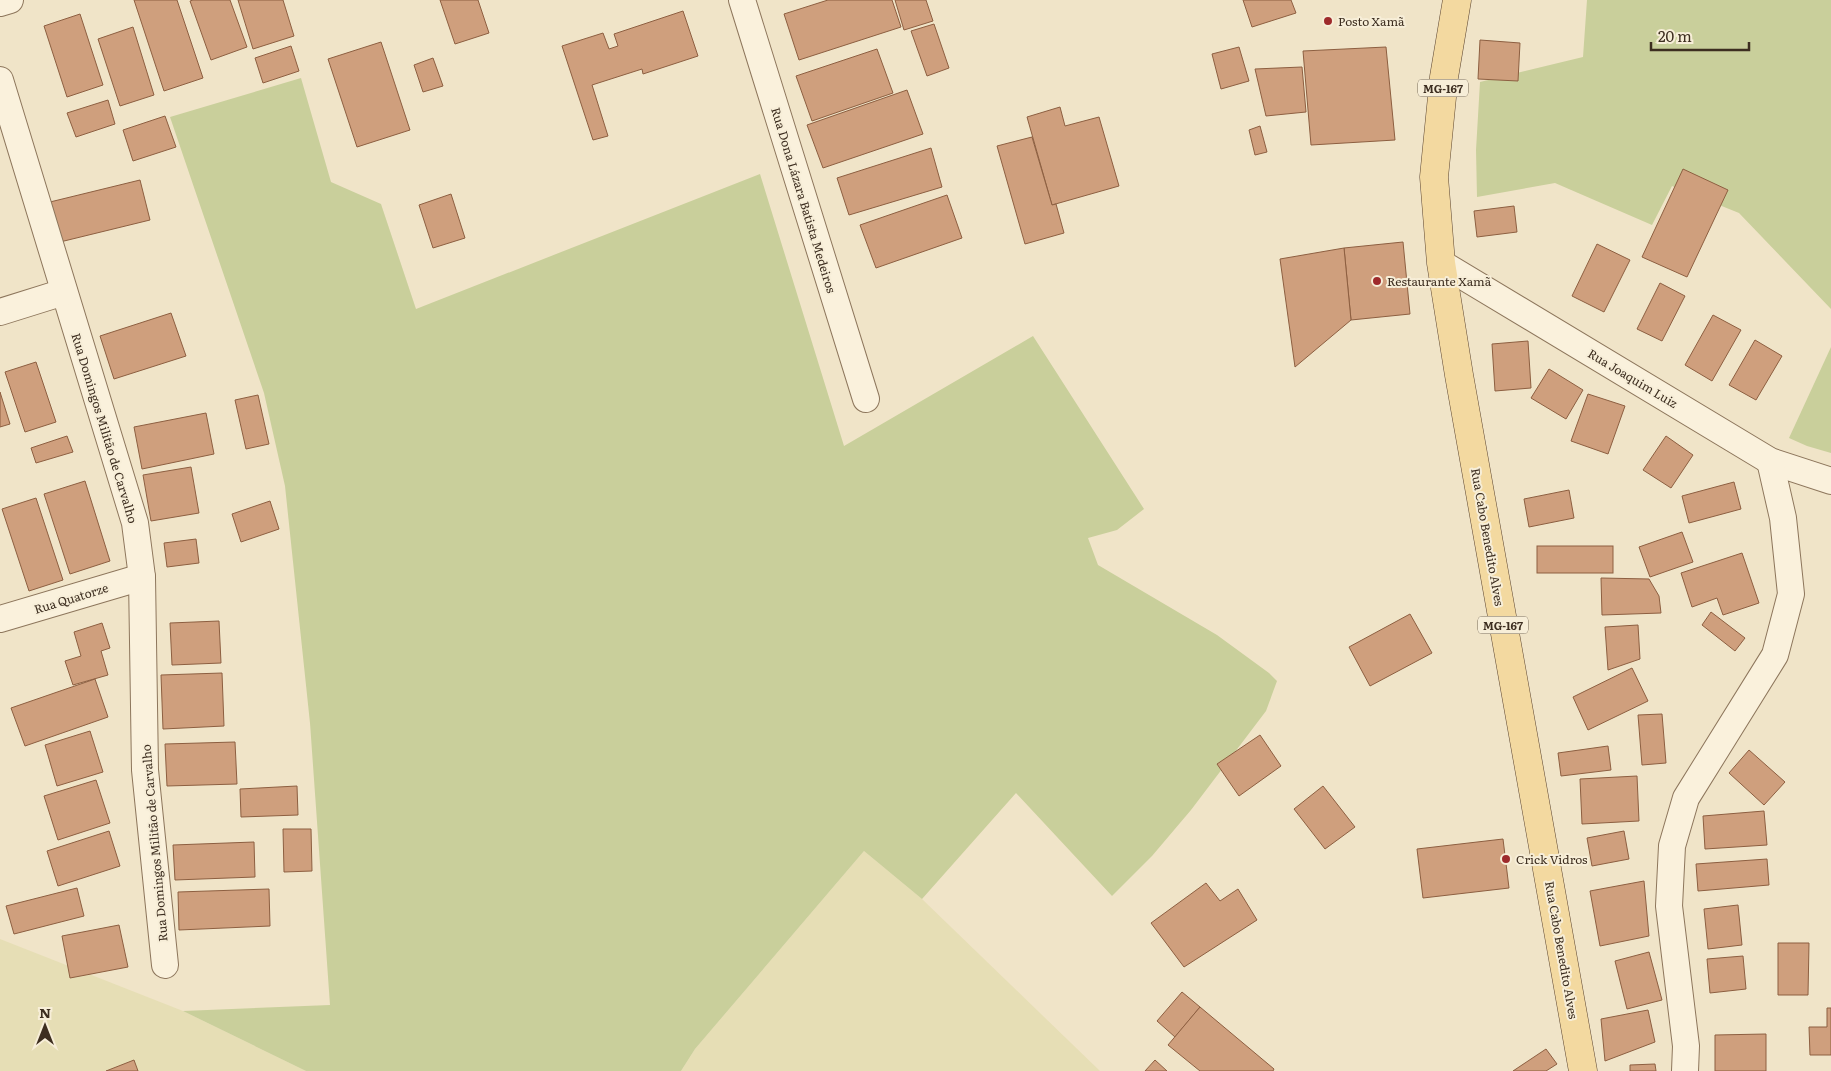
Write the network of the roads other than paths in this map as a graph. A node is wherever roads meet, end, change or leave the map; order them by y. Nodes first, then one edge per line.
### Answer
1 (10, 0) edge
2 (742, 0) edge
3 (1457, 0) edge
4 (0, 3) edge
5 (0, 80) edge
6 (1441, 263) junction
7 (64, 292) junction
8 (0, 312) edge
9 (866, 399) dead end
10 (1770, 461) junction
11 (1831, 481) edge
12 (142, 577) junction
13 (0, 619) edge
14 (165, 965) dead end
15 (1584, 1071) edge
16 (1684, 1071) edge

1 - 4 street
2 - 9 street, Rua Dona Lázara Batista Medeiros
3 - 6 main road, Rua Cabo Benedito Alves / MG-167
5 - 7 street, Rua Domingos Militão de Carvalho
6 - 10 street, Rua Joaquim Luiz
6 - 15 main road, Rua Cabo Benedito Alves / MG-167
7 - 8 street
7 - 12 street, Rua Domingos Militão de Carvalho
10 - 11 street, Rua Joaquim Luiz
10 - 16 street
12 - 13 street, Rua Quatorze
12 - 14 street, Rua Domingos Militão de Carvalho

